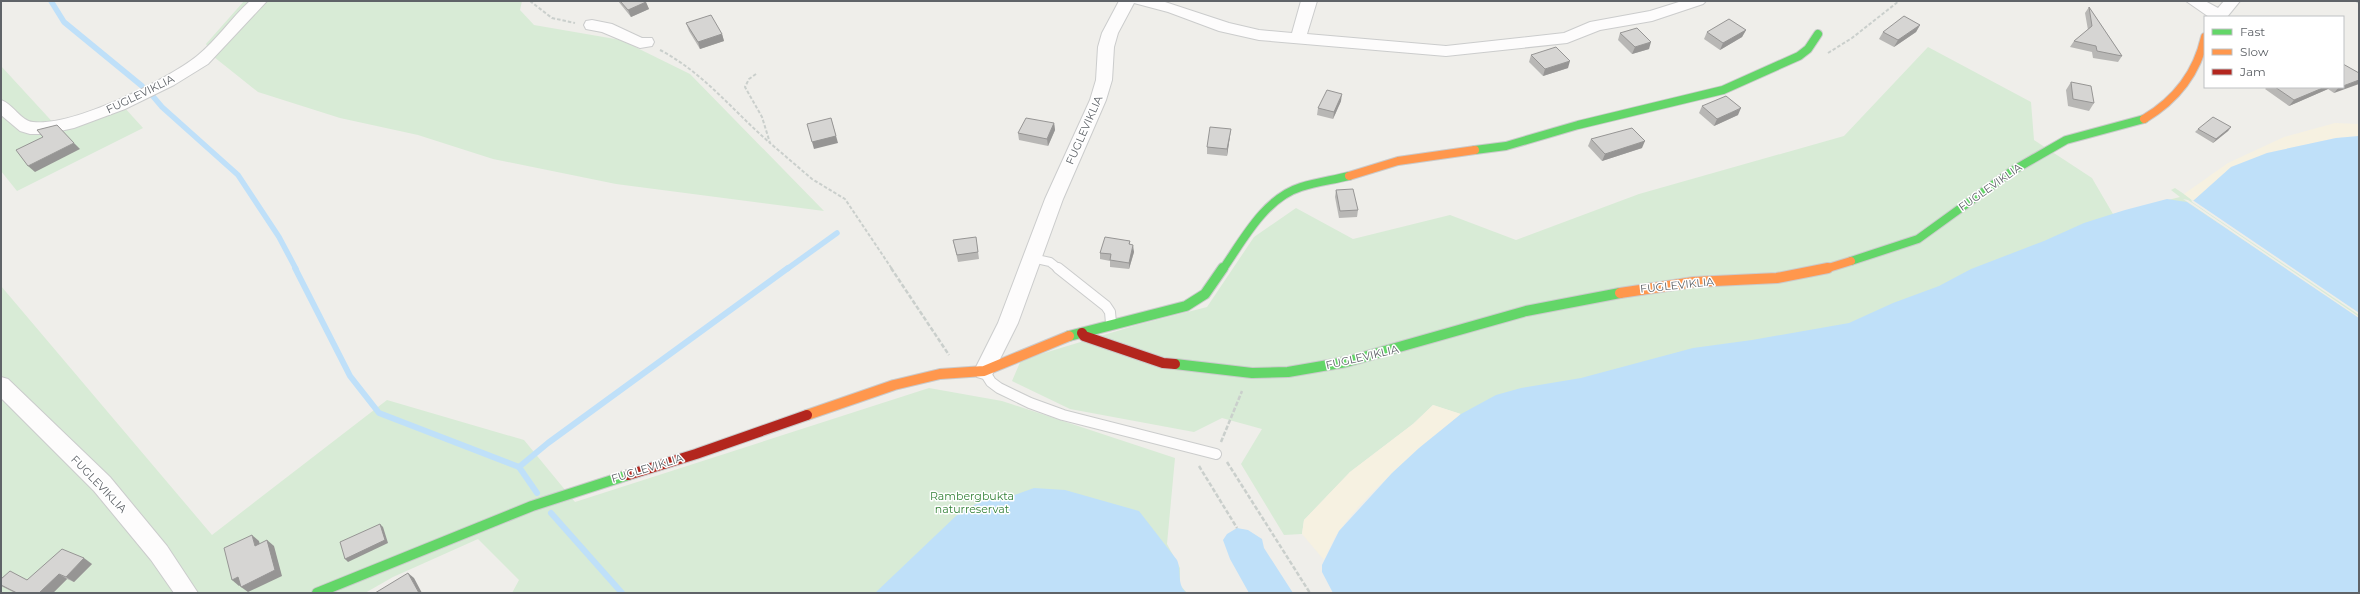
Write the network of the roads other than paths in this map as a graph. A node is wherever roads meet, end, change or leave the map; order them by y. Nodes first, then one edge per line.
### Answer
1 (259, 1) edge
2 (1127, 1) edge
3 (1140, 1) edge
4 (1309, 1) edge
5 (1698, 1) edge
6 (2194, 1) edge
7 (2232, 1) edge
8 (2217, 16) edge
9 (2220, 16) edge
10 (592, 25) road end
11 (1818, 34) dead end
12 (1298, 38) junction
13 (2204, 40) edge
14 (646, 42) road end
15 (1, 106) edge
16 (1032, 258) junction
17 (1111, 323) junction
18 (1082, 333) junction
19 (984, 371) junction
20 (1, 385) edge
21 (1216, 454) road end
22 (187, 593) edge
23 (317, 593) edge

1 - 15 street, FUGLEVIKLIA
2 - 16 street, FUGLEVIKLIA
3 - 12 street
4 - 12 street
5 - 12 street
6 - 8 street
7 - 9 street
10 - 14 street
11 - 17 street, FUGLEVIKLIA
13 - 18 street, FUGLEVIKLIA
16 - 17 lane
16 - 19 street, FUGLEVIKLIA
17 - 18 street, FUGLEVIKLIA
18 - 19 street, FUGLEVIKLIA
19 - 21 lane
19 - 23 street, FUGLEVIKLIA
20 - 22 street, FUGLEVIKLIA

